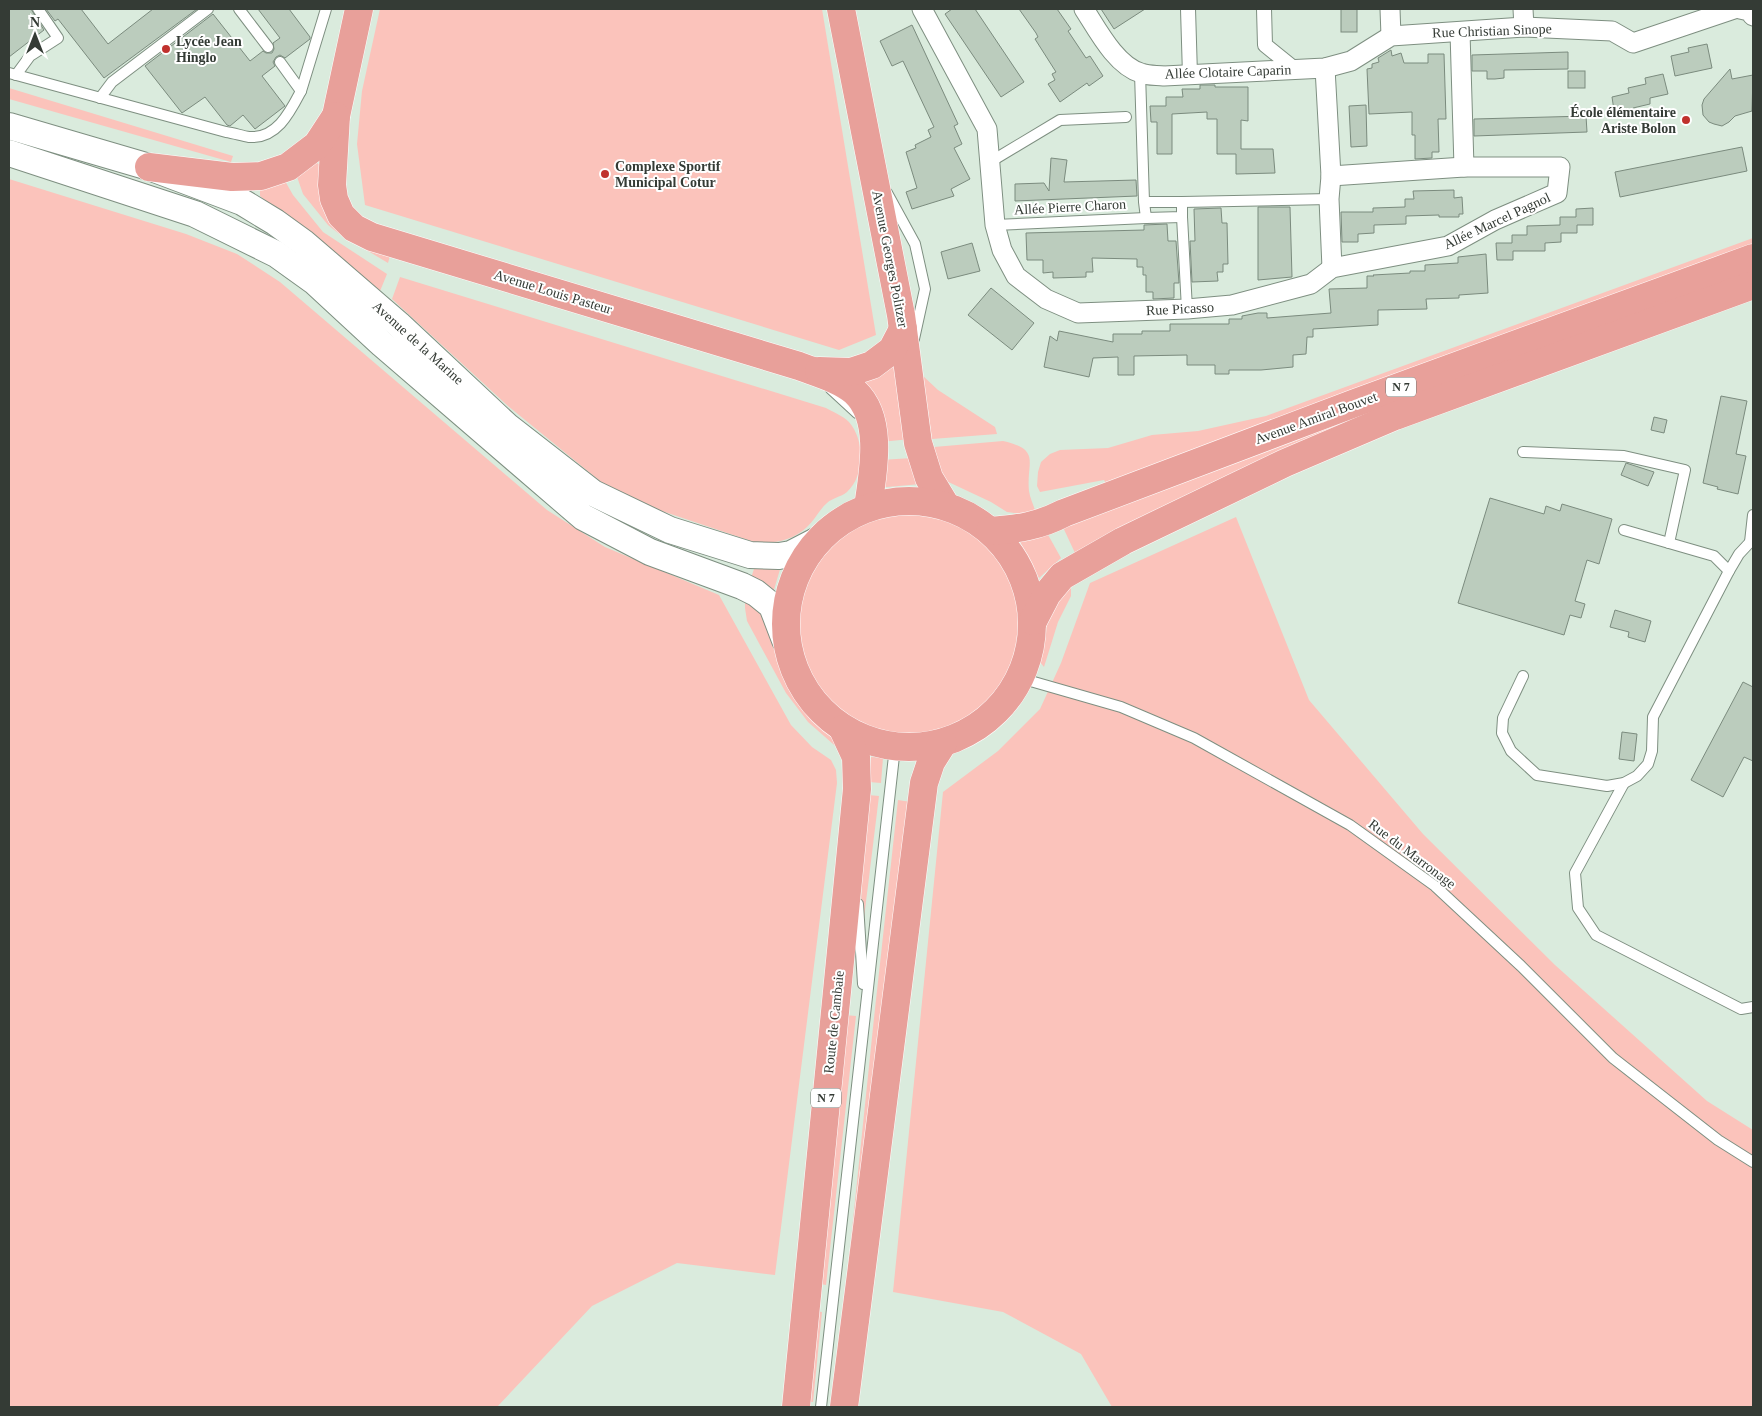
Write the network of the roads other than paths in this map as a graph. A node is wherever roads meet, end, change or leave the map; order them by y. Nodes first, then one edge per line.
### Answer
1 (38, 9) edge
2 (208, 9) edge
3 (239, 9) edge
4 (326, 9) edge
5 (359, 9) edge
6 (841, 9) edge
7 (922, 9) edge
8 (1084, 9) edge
9 (1188, 9) edge
10 (1264, 9) edge
11 (1390, 9) edge
12 (1734, 9) edge
13 (1740, 9) edge
14 (1753, 16) edge
15 (1524, 18) edge
16 (1460, 32) junction
17 (1391, 36) junction
18 (268, 47) dead end
19 (280, 62) dead end
20 (1325, 68) junction
21 (1296, 70) junction
22 (1140, 73) junction
23 (12, 74) edge
24 (1190, 75) junction
25 (301, 91) junction
26 (100, 98) junction
27 (336, 116) junction
28 (1126, 117) dead end
29 (9, 126) edge
30 (9, 153) edge
31 (990, 162) junction
32 (871, 164) junction
33 (149, 167) junction
34 (1464, 167) junction
35 (1331, 176) junction
36 (1329, 199) junction
37 (1144, 202) junction
38 (1182, 202) junction
39 (1146, 218) junction
40 (1182, 218) junction
41 (996, 225) junction
42 (1753, 258) edge
43 (1332, 268) junction
44 (1753, 285) edge
45 (1187, 309) junction
46 (903, 330) junction
47 (908, 367) junction
48 (810, 370) junction
49 (1523, 452) dead end
50 (946, 506) junction
51 (868, 507) junction
52 (1753, 515) edge
53 (1624, 530) dead end
54 (990, 531) junction
55 (818, 540) junction
56 (1751, 540) edge
57 (1669, 543) junction
58 (1729, 571) junction
59 (1033, 620) junction
60 (785, 640) junction
61 (1523, 676) dead end
62 (1020, 678) junction
63 (843, 729) junction
64 (943, 743) junction
65 (895, 747) junction
66 (1624, 783) junction
67 (857, 789) junction
68 (1753, 1007) edge
69 (865, 1008) junction
70 (1753, 1162) edge
71 (796, 1407) edge
72 (821, 1407) edge
73 (844, 1407) edge

1 - 23 lane
2 - 26 lane
3 - 18 lane
4 - 25 lane
5 - 27 main road, Avenue Louis Pasteur
6 - 32 main road, Avenue Georges Politzer
7 - 31 street, Rue Picasso
8 - 22 street
9 - 24 street
10 - 21 street
11 - 17 street
12 - 15 street, Rue Christian Sinope
13 - 14 street
15 - 16 street, Rue Christian Sinope
16 - 17 street, Rue Christian Sinope
16 - 34 street
17 - 20 street
19 - 25 lane
20 - 21 street, Allée Clotaire Caparin
20 - 35 street
21 - 24 street, Allée Clotaire Caparin
22 - 24 street, Allée Clotaire Caparin
22 - 37 lane
23 - 26 lane
25 - 26 lane
27 - 33 main road
27 - 48 main road, Avenue Louis Pasteur
28 - 31 lane
29 - 33 main road, Avenue de la Marine
30 - 60 main road, Avenue de la Marine
31 - 41 street, Rue Picasso
32 - 46 main road, Avenue Georges Politzer
32 - 47 lane
33 - 55 main road, Avenue de la Marine
34 - 35 street, Allée Marcel Pagnol
34 - 43 street, Allée Marcel Pagnol
35 - 36 street
36 - 38 lane
36 - 43 street
37 - 38 lane
37 - 39 lane
38 - 40 lane
39 - 40 lane, Allée Pierre Charon
39 - 41 lane, Allée Pierre Charon
40 - 45 lane
41 - 45 street, Rue Picasso
42 - 54 main road, Avenue Amiral Bouvet / N 7
43 - 45 street, Rue Picasso
44 - 59 main road, Avenue Amiral Bouvet / N 7
46 - 47 main road, Avenue Georges Politzer
46 - 48 main road
47 - 50 main road, Avenue Georges Politzer
48 - 51 main road, Avenue Louis Pasteur
49 - 57 lane
50 - 51 main road
50 - 54 main road
51 - 55 main road
52 - 56 lane
53 - 57 lane
54 - 59 main road
55 - 60 main road
56 - 58 lane
57 - 58 lane
58 - 66 lane
59 - 62 main road
60 - 63 main road
61 - 66 lane
62 - 64 main road
62 - 70 lane, Rue du Marronage
63 - 65 main road
63 - 67 main road, Route de Cambaie
64 - 65 main road
64 - 73 main road
65 - 69 lane
66 - 68 lane
67 - 69 lane
67 - 71 main road, Route de Cambaie / N 7
69 - 72 lane

